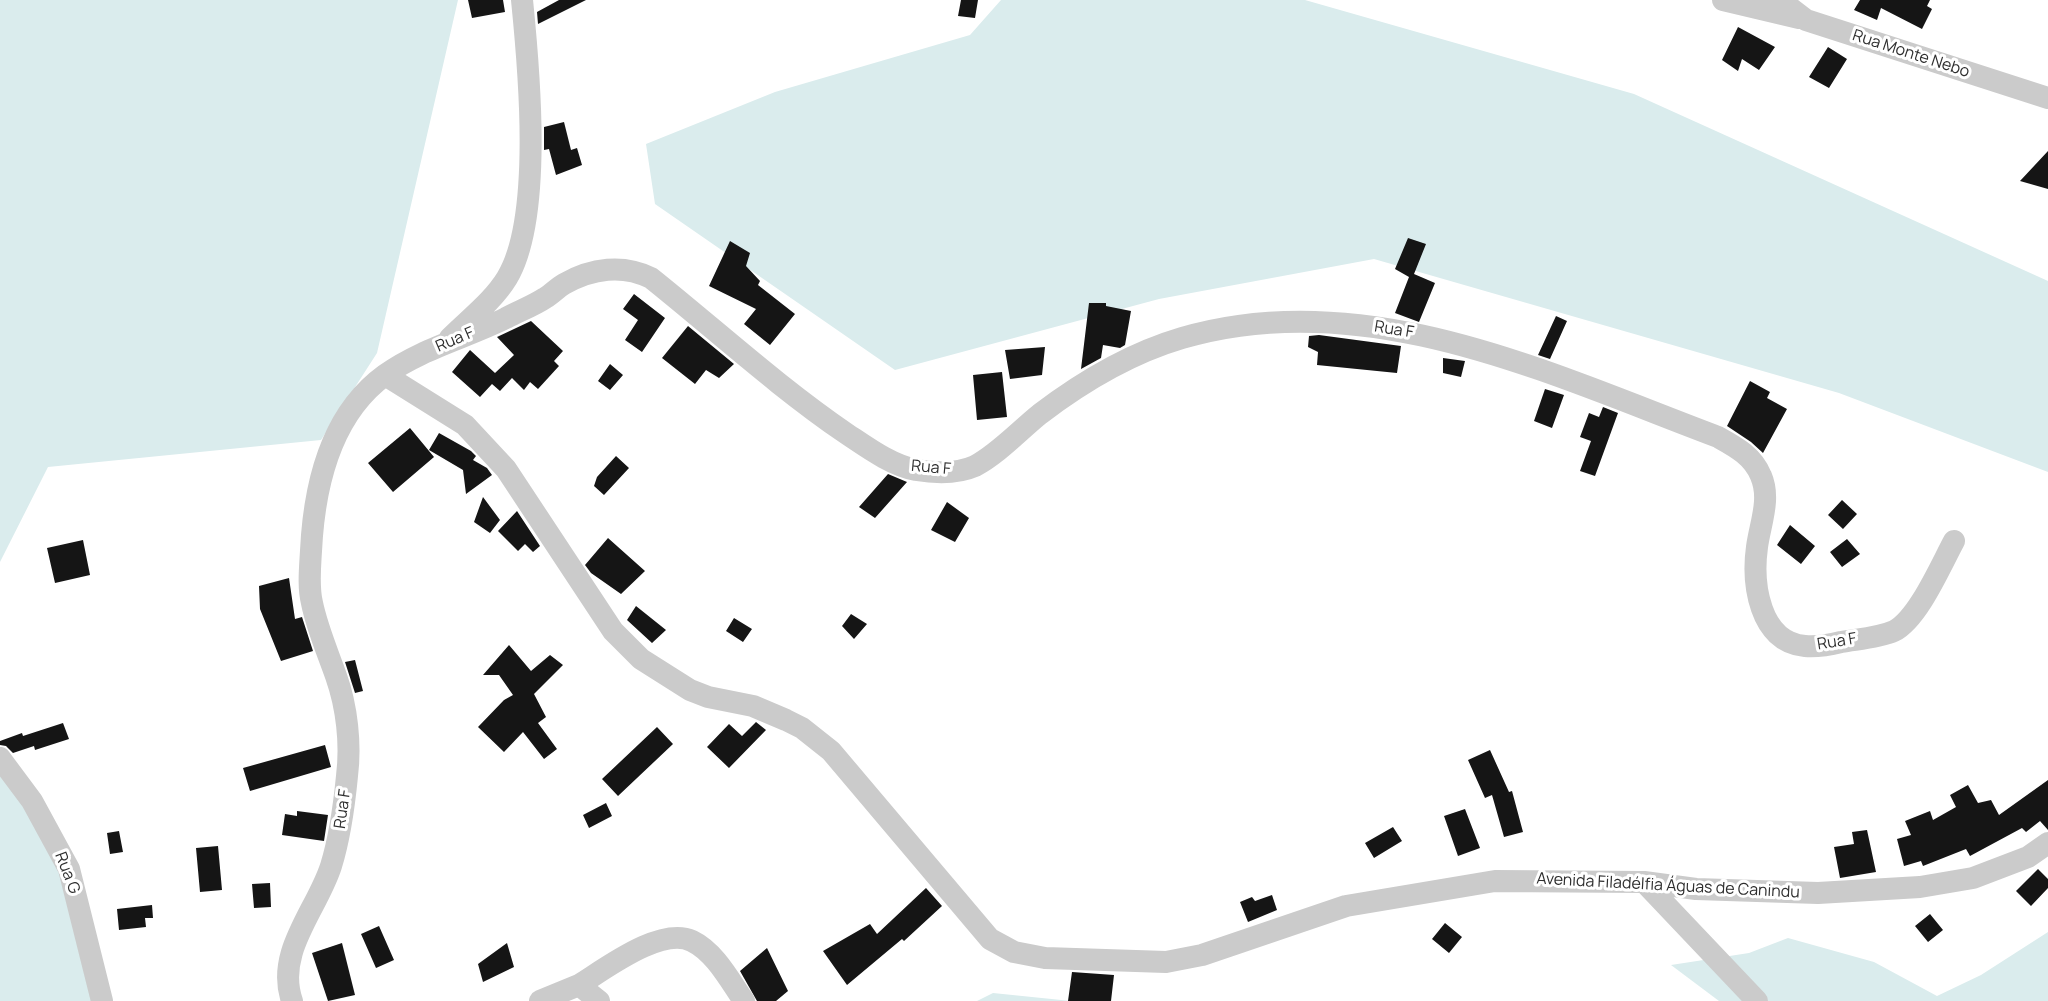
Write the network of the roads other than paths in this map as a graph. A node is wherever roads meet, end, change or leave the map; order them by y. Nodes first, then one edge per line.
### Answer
1 (522, 0) edge
2 (1723, 0) edge
3 (1780, 0) edge
4 (1806, 20) junction
5 (2048, 98) edge
6 (442, 346) junction
7 (385, 375) junction
8 (1954, 542) dead end
9 (0, 758) edge
10 (2048, 843) edge
11 (1644, 882) junction
12 (579, 985) junction
13 (102, 1001) edge
14 (292, 1001) edge
15 (540, 1001) edge
16 (599, 1001) edge
17 (744, 1001) edge
18 (1757, 1001) edge

1 - 6 street
2 - 4 street
3 - 4 street, Rua Monte Nebo
4 - 5 street, Rua Monte Nebo
6 - 7 street, Rua F
6 - 8 street, Rua F
7 - 11 street, Avenida Filadélfia Águas de Canindu
7 - 14 street, Rua F
9 - 13 street, Rua G
10 - 11 street, Avenida Filadélfia Águas de Canindu
11 - 18 street
12 - 15 street
12 - 16 street
12 - 17 street

